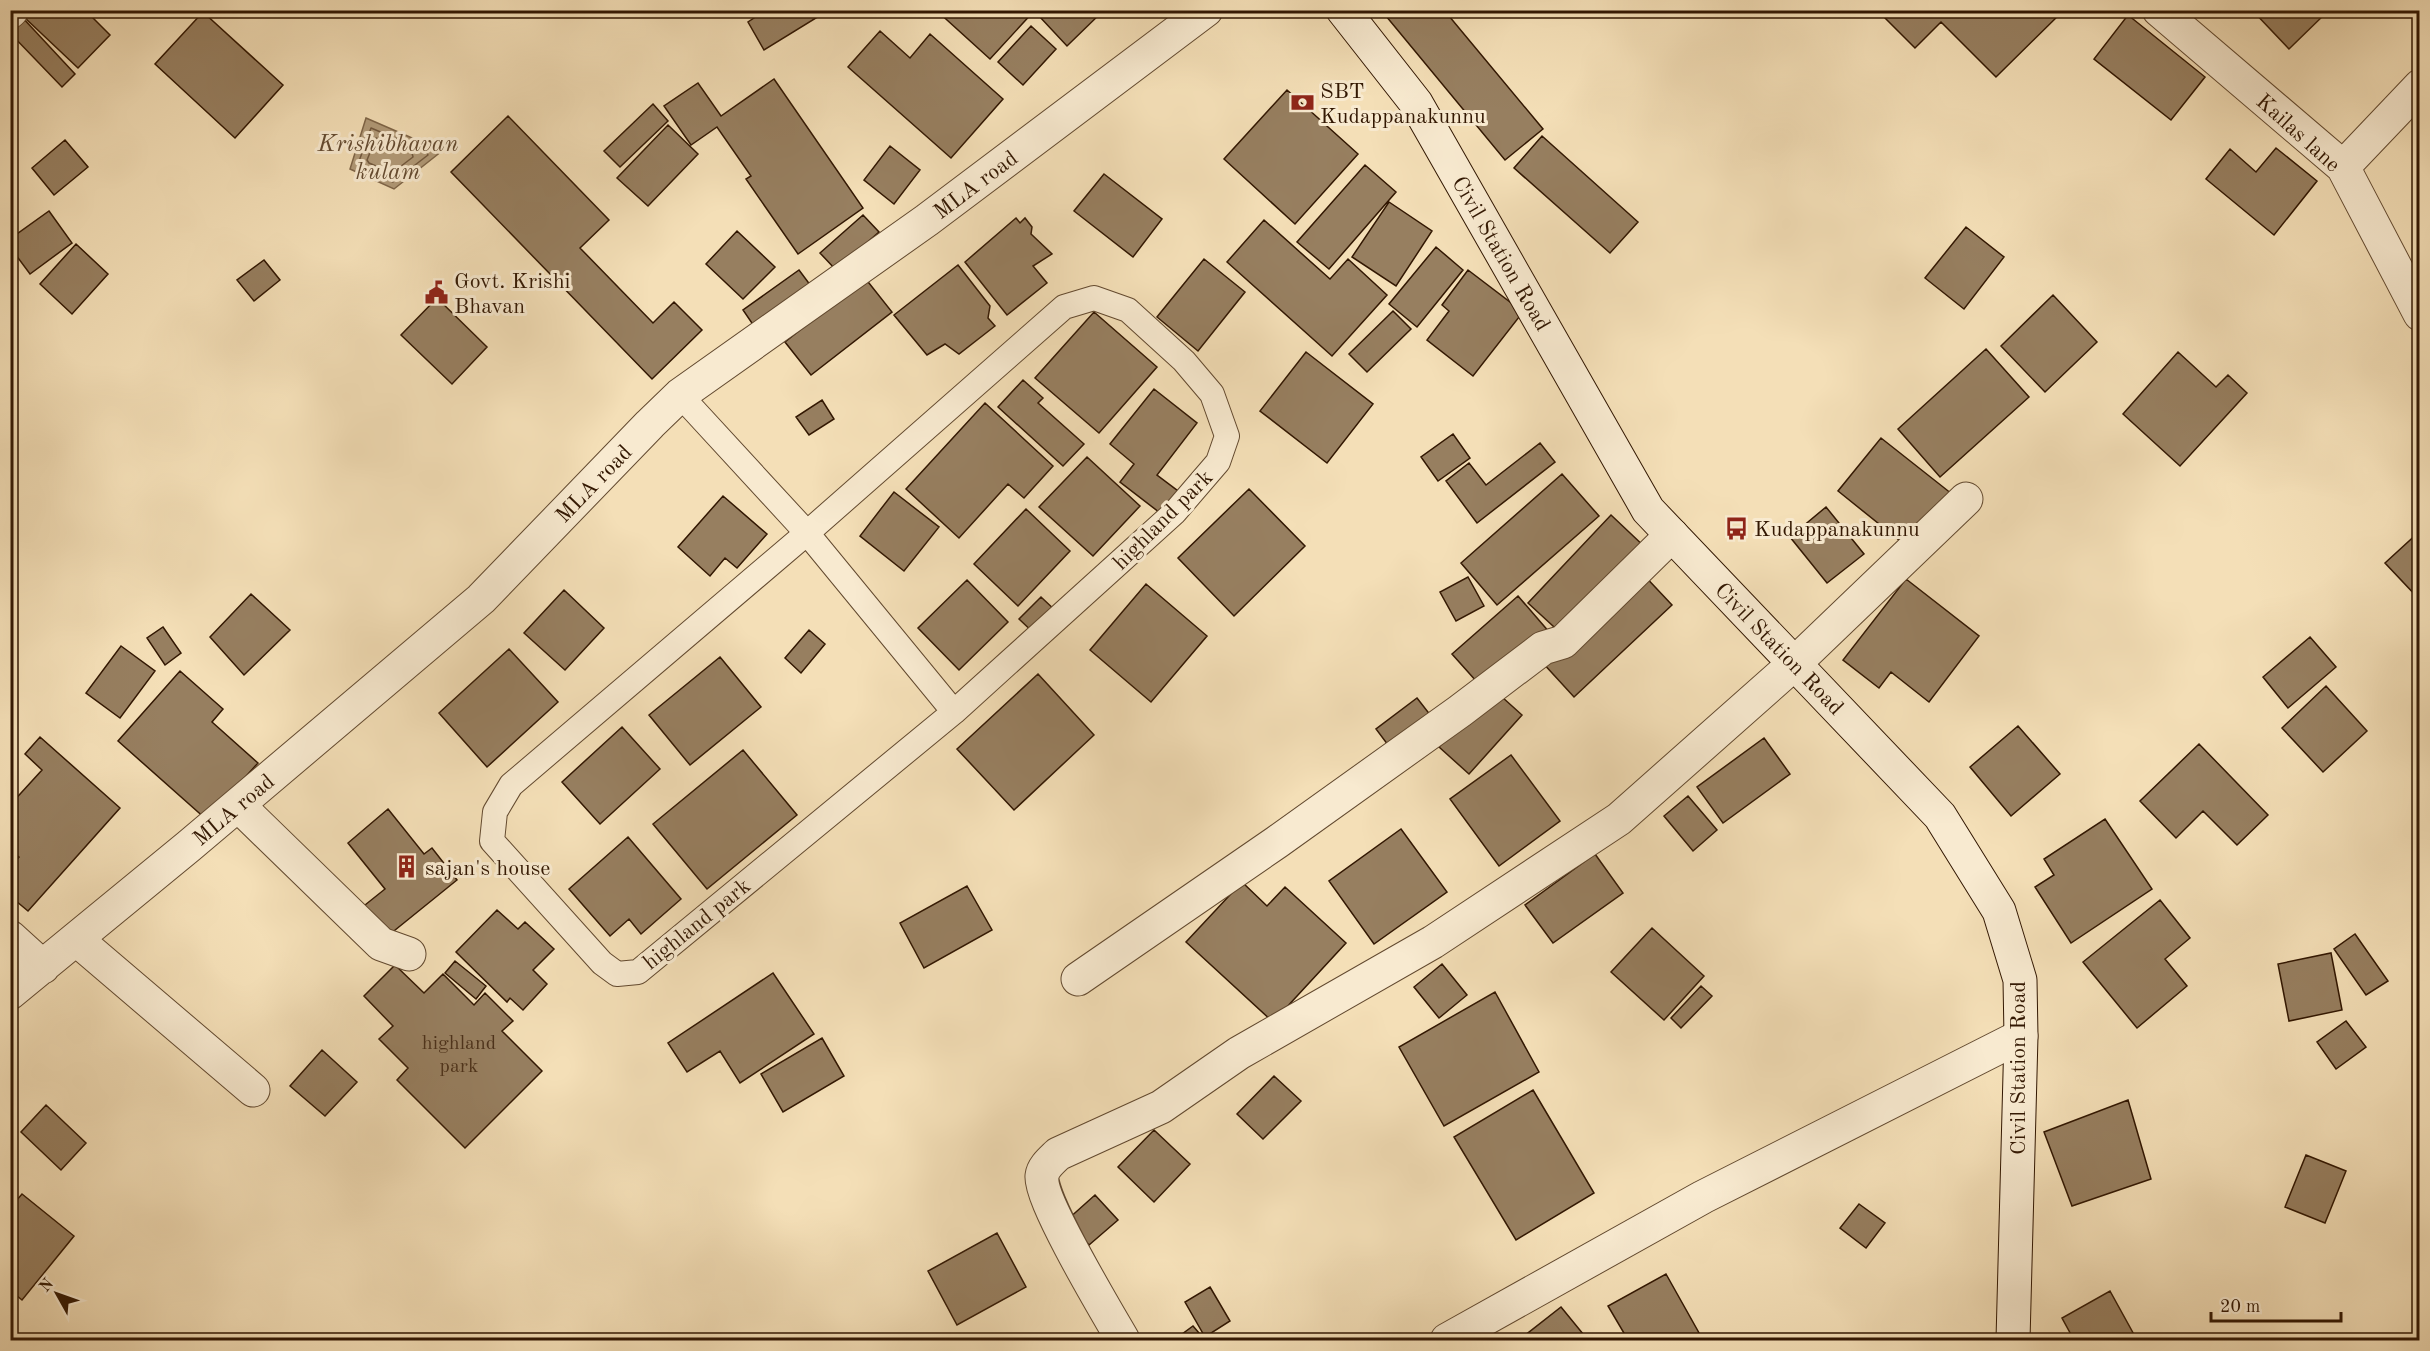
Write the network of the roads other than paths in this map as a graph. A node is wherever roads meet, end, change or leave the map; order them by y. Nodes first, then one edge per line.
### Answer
1 (1206, 10) edge
2 (1343, 10) edge
3 (2159, 10) edge
4 (2420, 86) edge
5 (2343, 167) junction
6 (2420, 314) edge
7 (680, 395) junction
8 (1966, 499) dead end
9 (807, 533) junction
10 (1672, 535) junction
11 (1794, 664) junction
12 (954, 712) junction
13 (238, 805) junction
14 (10, 937) edge
15 (76, 939) junction
16 (409, 954) dead end
17 (43, 967) junction
18 (1078, 979) dead end
19 (10, 993) edge
20 (2021, 1036) junction
21 (253, 1090) dead end
22 (1123, 1341) edge
23 (1447, 1341) edge
24 (2013, 1341) edge

1 - 7 street, MLA road
2 - 10 street, Civil Station Road
3 - 5 street, Kailas lane
4 - 5 street
5 - 6 street, Kailas lane
7 - 9 lane
7 - 13 street, MLA road
8 - 11 street
9 - 12 lane
9 - 12 lane, highland park
9 - 12 lane, highland park
10 - 11 street, Civil Station Road
10 - 18 street
11 - 20 street, Civil Station Road
11 - 22 street
13 - 15 street, MLA road
13 - 16 street
14 - 17 street
15 - 17 street, MLA road
15 - 21 street
17 - 19 street, MLA road
20 - 23 street
20 - 24 street, Civil Station Road

